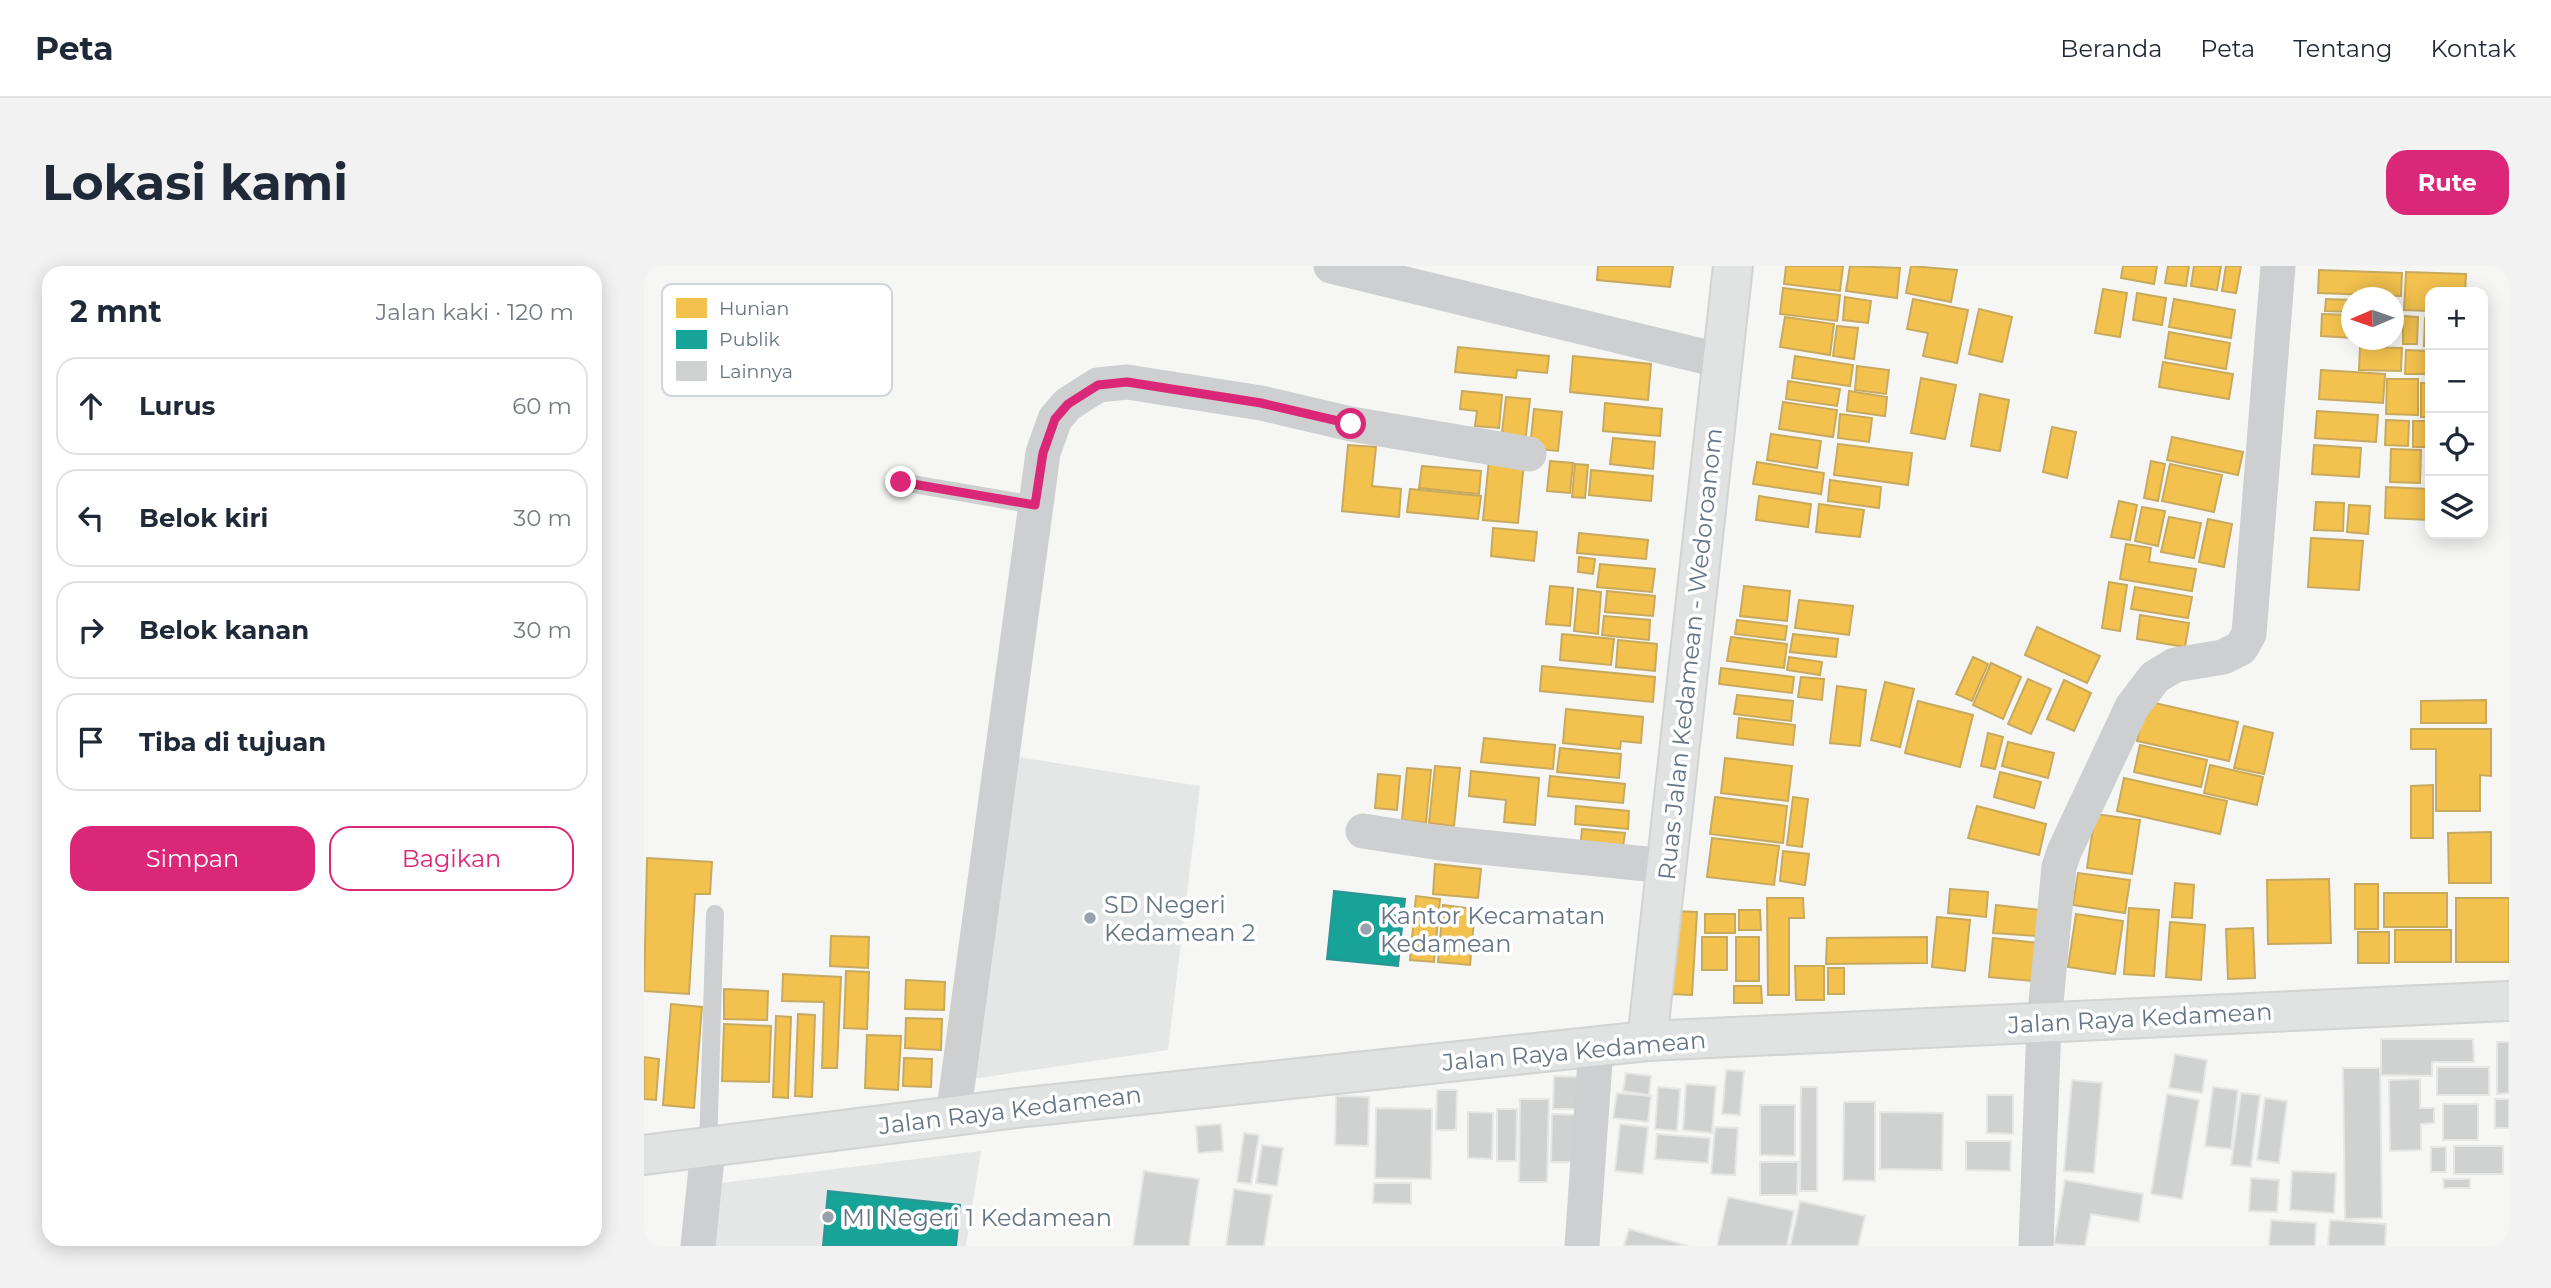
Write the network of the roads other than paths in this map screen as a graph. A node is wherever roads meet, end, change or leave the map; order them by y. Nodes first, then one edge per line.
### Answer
1 (1331, 266) edge
2 (1733, 266) edge
3 (2278, 266) edge
4 (1722, 361) junction
5 (1530, 454) dead end
6 (901, 482) dead end
7 (1035, 505) junction
8 (1363, 831) dead end
9 (1666, 866) junction
10 (715, 914) dead end
11 (2509, 1001) edge
12 (2044, 1023) junction
13 (1647, 1041) junction
14 (1596, 1047) junction
15 (953, 1117) junction
16 (708, 1149) junction
17 (644, 1155) edge
18 (698, 1246) edge
19 (1582, 1246) edge
20 (2036, 1246) edge

1 - 4 street
2 - 4 main road, Ruas Jalan Kedamean - Wedoroanom
3 - 12 street
4 - 9 main road, Ruas Jalan Kedamean - Wedoroanom
5 - 7 street
6 - 7 lane
7 - 15 street
8 - 9 street
9 - 13 main road, Ruas Jalan Kedamean - Wedoroanom
10 - 16 lane
11 - 12 main road, Jalan Raya Kedamean
12 - 13 main road, Jalan Raya Kedamean
12 - 20 street
13 - 14 main road, Jalan Raya Kedamean
14 - 15 main road, Jalan Raya Kedamean
14 - 19 street
15 - 16 main road, Jalan Raya Kedamean
16 - 17 main road, Jalan Raya Kedamean
16 - 18 street

